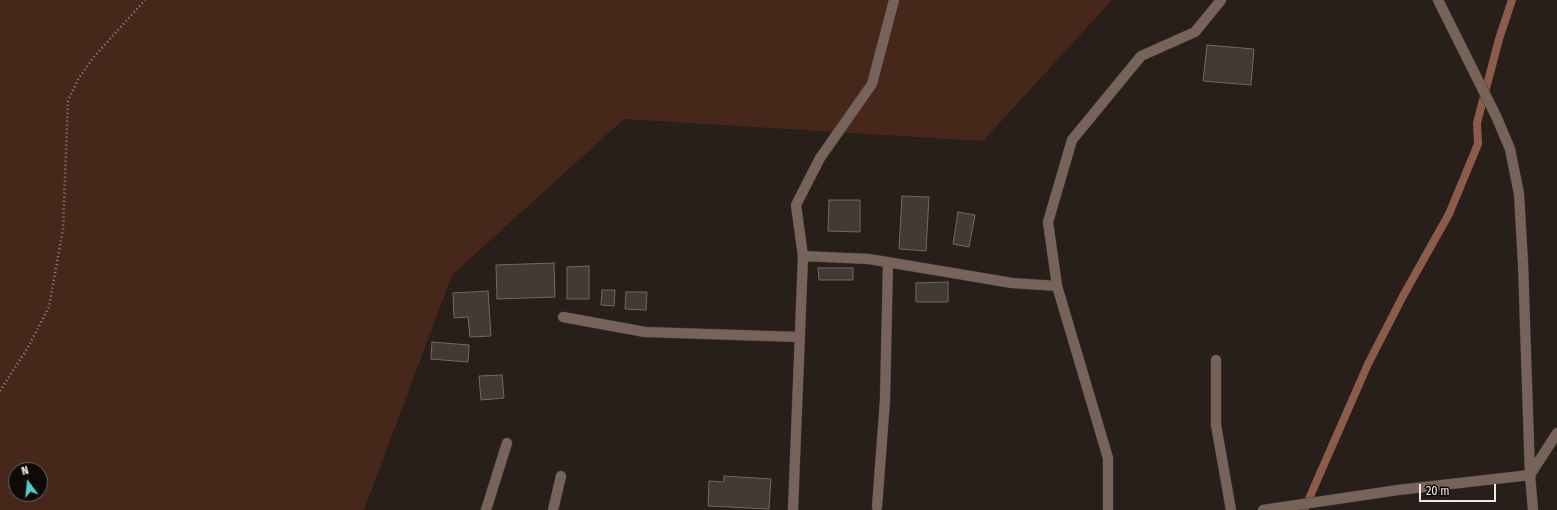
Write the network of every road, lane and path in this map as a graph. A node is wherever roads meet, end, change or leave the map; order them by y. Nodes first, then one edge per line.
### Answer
1 (145, 0) edge
2 (894, 0) edge
3 (1222, 0) edge
4 (1438, 0) edge
5 (803, 256) junction
6 (888, 262) junction
7 (1057, 286) junction
8 (563, 317) dead end
9 (799, 337) junction
10 (1216, 360) dead end
11 (0, 391) edge
12 (1557, 433) edge
13 (507, 443) dead end
14 (1530, 475) junction
15 (561, 476) dead end
16 (877, 507) dead end
17 (486, 510) edge
18 (553, 510) edge
19 (793, 510) edge
20 (1108, 510) edge
21 (1231, 510) edge
22 (1263, 510) edge
23 (1533, 510) edge

1 - 11 path
2 - 5 street
3 - 7 street
4 - 14 street
5 - 6 street
5 - 9 street
6 - 7 street
6 - 16 street
7 - 20 street
8 - 9 street
9 - 19 street
10 - 21 street
12 - 14 street
13 - 17 street
14 - 22 street
14 - 23 street
15 - 18 street

